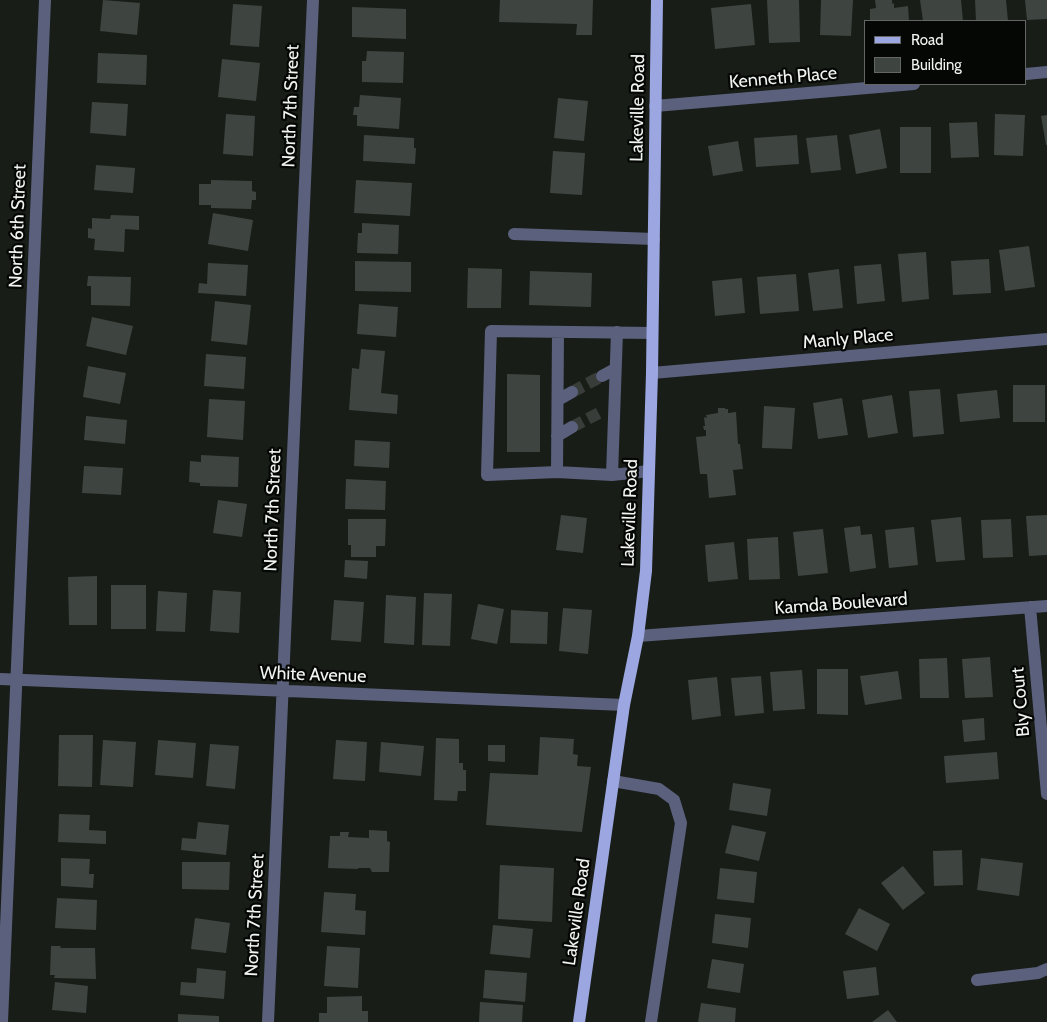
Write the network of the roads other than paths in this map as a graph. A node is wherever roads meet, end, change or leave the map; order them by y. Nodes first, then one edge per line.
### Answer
1 (45, 0) edge
2 (313, 0) edge
3 (657, 0) edge
4 (1047, 72) edge
5 (1027, 74) edge
6 (902, 85) edge
7 (655, 106) junction
8 (514, 234) dead end
9 (654, 239) junction
10 (558, 332) junction
11 (617, 332) junction
12 (652, 333) junction
13 (1047, 339) edge
14 (616, 369) junction
15 (652, 373) junction
16 (602, 376) tunnel mouth
17 (572, 392) tunnel mouth
18 (558, 400) junction
19 (614, 406) junction
20 (601, 412) tunnel mouth
21 (572, 427) tunnel mouth
22 (557, 436) junction
23 (649, 471) junction
24 (557, 472) junction
25 (612, 475) junction
26 (1047, 606) edge
27 (1030, 607) junction
28 (638, 636) junction
29 (0, 679) edge
30 (16, 680) junction
31 (283, 691) junction
32 (624, 705) junction
33 (613, 781) junction
34 (1047, 794) edge
35 (1047, 969) edge
36 (977, 980) dead end
37 (2, 1022) edge
38 (268, 1022) edge
39 (579, 1022) edge
40 (652, 1022) edge

1 - 30 street, North 6th Street
2 - 31 street, North 7th Street
3 - 7 main road, Lakeville Road
4 - 5 street
6 - 7 street, Kenneth Place
7 - 9 main road, Lakeville Road
8 - 9 street
9 - 12 main road, Lakeville Road
10 - 11 street
10 - 18 street
10 - 24 street
11 - 12 street
11 - 14 street
12 - 15 main road, Lakeville Road
13 - 15 street, Manly Place
14 - 16 street
14 - 19 street
15 - 23 main road, Lakeville Road
17 - 18 street
18 - 22 street
19 - 20 street
19 - 25 street
21 - 22 street
22 - 24 street
23 - 25 street
23 - 28 main road, Lakeville Road
24 - 25 street
26 - 27 street, Kamda Boulevard
27 - 28 street, Kamda Boulevard
27 - 34 street, Bly Court
28 - 32 main road, Lakeville Road
29 - 30 street, White Avenue
30 - 31 street, White Avenue
30 - 37 street, North 6th Street
31 - 32 street, White Avenue
31 - 38 street, North 7th Street
32 - 33 main road, Lakeville Road
33 - 39 main road, Lakeville Road
33 - 40 street
35 - 36 street

